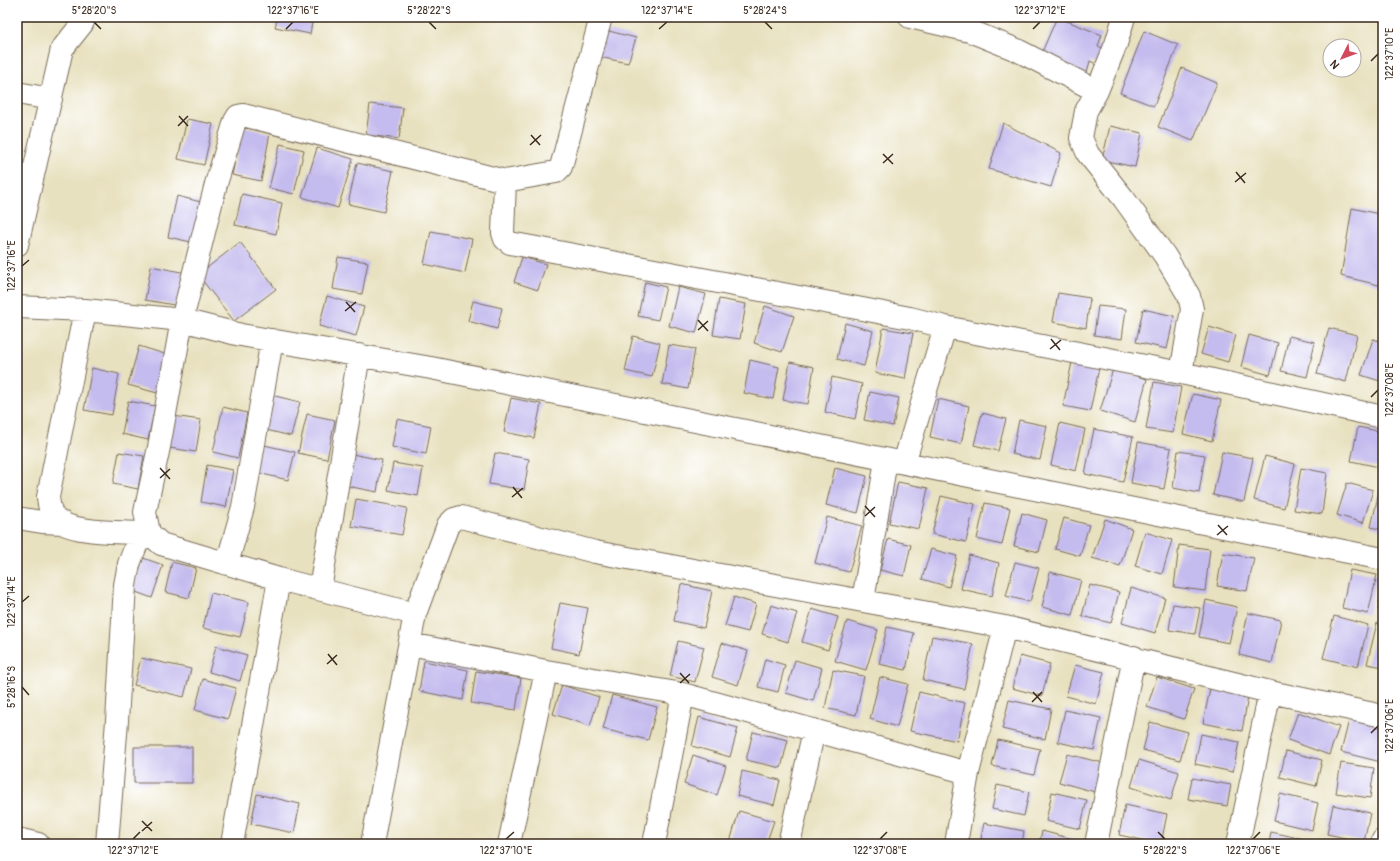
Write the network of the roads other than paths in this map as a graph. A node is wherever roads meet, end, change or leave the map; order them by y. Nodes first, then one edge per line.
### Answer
1 (85, 17) edge
2 (601, 17) edge
3 (910, 17) edge
4 (1124, 17) edge
5 (1097, 91) junction
6 (17, 93) edge
7 (51, 99) junction
8 (505, 181) junction
9 (17, 245) edge
10 (17, 307) edge
11 (85, 310) junction
12 (182, 320) junction
13 (945, 327) junction
14 (272, 340) junction
15 (359, 355) junction
16 (1181, 373) junction
17 (1383, 417) edge
18 (895, 462) junction
19 (17, 518) edge
20 (63, 523) junction
21 (149, 533) junction
22 (1383, 559) edge
23 (227, 564) junction
24 (279, 579) junction
25 (320, 589) junction
26 (863, 601) junction
27 (415, 614) junction
28 (1005, 627) junction
29 (410, 644) junction
30 (1134, 657) junction
31 (546, 671) junction
32 (1270, 692) junction
33 (683, 694) junction
34 (1383, 716) edge
35 (814, 730) junction
36 (968, 773) junction
37 (17, 839) edge
38 (1383, 840) edge
39 (38, 844) edge
40 (106, 844) edge
41 (232, 844) edge
42 (372, 844) edge
43 (509, 844) edge
44 (654, 844) edge
45 (789, 844) edge
46 (956, 844) edge
47 (1096, 844) edge
48 (1238, 844) edge
49 (1382, 844) edge

1 - 7 street
2 - 8 street
3 - 5 street
4 - 5 street
5 - 16 street
6 - 7 street
7 - 9 street
8 - 12 street
8 - 13 street
10 - 11 street
11 - 12 street
11 - 20 street
12 - 14 street
12 - 21 street
13 - 16 street
13 - 18 street
14 - 15 street
14 - 23 street
15 - 18 street
15 - 25 street
16 - 17 street
18 - 22 street
18 - 26 street
19 - 20 street
20 - 21 street
21 - 23 street
21 - 40 street
23 - 24 street
24 - 25 street
24 - 41 street
25 - 27 street
26 - 27 street
26 - 28 street
27 - 29 street
28 - 30 street
28 - 36 street
29 - 31 street
29 - 42 street
30 - 32 street
30 - 47 street
31 - 33 street
31 - 43 street
32 - 34 street
32 - 48 street
33 - 35 street
33 - 44 street
35 - 36 street
35 - 45 street
36 - 46 street
37 - 39 street
38 - 49 street

